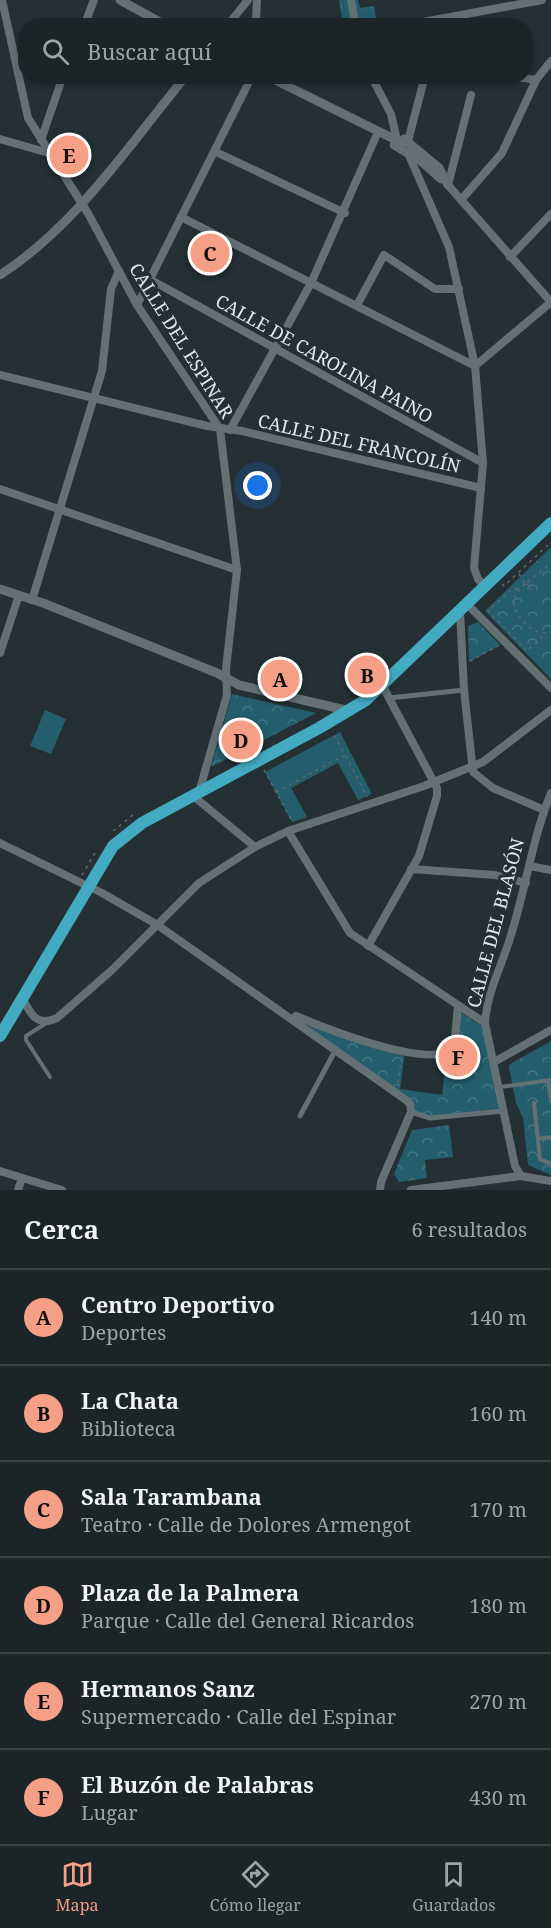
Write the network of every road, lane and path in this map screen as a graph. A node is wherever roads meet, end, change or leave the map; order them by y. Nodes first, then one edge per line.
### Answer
1 (2, 0) edge
2 (94, 0) edge
3 (120, 0) edge
4 (248, 0) edge
5 (257, 0) edge
6 (351, 0) edge
7 (542, 0) edge
8 (87, 18) edge
9 (153, 18) edge
10 (233, 18) edge
11 (256, 18) edge
12 (354, 18) edge
13 (445, 18) edge
14 (551, 61) edge
15 (18, 73) edge
16 (533, 80) edge
17 (536, 80) junction
18 (21, 84) edge
19 (60, 84) edge
20 (179, 84) edge
21 (248, 84) edge
22 (283, 84) edge
23 (375, 84) edge
24 (423, 84) edge
25 (471, 95) dead end
26 (378, 132) junction
27 (394, 137) junction
28 (0, 138) edge
29 (41, 140) junction
30 (408, 141) junction
31 (216, 152) junction
32 (407, 152) junction
33 (50, 153) junction
34 (448, 185) junction
35 (461, 200) junction
36 (81, 203) junction
37 (345, 213) junction
38 (551, 214) edge
39 (181, 217) junction
40 (510, 257) junction
41 (118, 271) junction
42 (0, 275) edge
43 (151, 279) junction
44 (311, 283) junction
45 (459, 290) junction
46 (551, 302) edge
47 (138, 305) junction
48 (357, 305) junction
49 (274, 350) junction
50 (475, 366) junction
51 (0, 375) edge
52 (95, 399) junction
53 (220, 429) junction
54 (230, 430) junction
55 (483, 463) junction
56 (481, 488) junction
57 (0, 489) edge
58 (61, 508) junction
59 (551, 523) edge
60 (551, 542) edge
61 (551, 563) edge
62 (237, 570) junction
63 (518, 574) junction
64 (525, 584) junction
65 (504, 586) dead end
66 (485, 587) junction
67 (0, 589) edge
68 (518, 589) junction
69 (19, 595) junction
70 (32, 600) junction
71 (464, 608) junction
72 (551, 632) edge
73 (543, 635) junction
74 (502, 644) dead end
75 (0, 653) edge
76 (467, 662) dead end
77 (228, 681) junction
78 (382, 685) junction
79 (551, 688) edge
80 (464, 690) junction
81 (389, 698) junction
82 (551, 710) edge
83 (350, 711) junction
84 (333, 733) dead end
85 (345, 755) junction
86 (471, 765) junction
87 (264, 769) dead end
88 (434, 782) junction
89 (276, 792) junction
90 (551, 793) edge
91 (196, 794) junction
92 (368, 798) dead end
93 (544, 810) junction
94 (293, 823) dead end
95 (288, 831) junction
96 (0, 843) edge
97 (255, 847) junction
98 (529, 866) junction
99 (411, 869) junction
100 (551, 870) edge
101 (526, 883) junction
102 (88, 887) junction
103 (156, 924) junction
104 (368, 946) junction
105 (23, 999) junction
106 (458, 1006) junction
107 (283, 1011) junction
108 (48, 1022) junction
109 (485, 1023) junction
110 (551, 1030) edge
111 (0, 1036) edge
112 (336, 1050) junction
113 (402, 1054) dead end
114 (494, 1062) junction
115 (50, 1077) dead end
116 (550, 1080) edge
117 (499, 1087) junction
118 (397, 1089) dead end
119 (551, 1101) edge
120 (534, 1102) dead end
121 (504, 1111) junction
122 (411, 1112) junction
123 (300, 1116) dead end
124 (551, 1137) edge
125 (538, 1139) junction
126 (551, 1164) edge
127 (0, 1171) edge
128 (521, 1176) junction
129 (21, 1178) junction
130 (551, 1181) edge
131 (18, 1190) edge
132 (62, 1190) edge
133 (380, 1190) edge
134 (411, 1190) edge

1 - 15 street, CALLE DEL ESPINAR
2 - 8 street
3 - 9 street
4 - 10 street
5 - 11 street
6 - 12 street
7 - 13 street
14 - 17 street
16 - 17 street
17 - 35 street
18 - 29 street, CALLE DEL ESPINAR
19 - 29 street
20 - 36 street
21 - 31 street
22 - 26 street
23 - 27 street
24 - 30 street
25 - 34 street
26 - 27 street
26 - 32 street
26 - 37 street
27 - 30 street
28 - 33 street
29 - 33 street, CALLE DEL ESPINAR
30 - 34 street
31 - 37 street
31 - 39 street
32 - 34 street
32 - 45 street
33 - 36 street, CALLE DEL ESPINAR
34 - 35 street
35 - 40 street
36 - 41 street, CALLE DEL ESPINAR
36 - 42 street
37 - 44 street
38 - 40 street
39 - 43 street
39 - 44 street
40 - 46 street
41 - 47 street, CALLE DEL ESPINAR
41 - 52 street
43 - 47 street
43 - 49 street, CALLE DE CAROLINA PAINO
44 - 48 street
44 - 49 street
45 - 48 street
45 - 50 street
46 - 50 street
47 - 53 street, CALLE DEL ESPINAR
48 - 50 street
49 - 54 street
49 - 55 street, CALLE DE CAROLINA PAINO
50 - 55 street
51 - 52 street, CALLE DEL FRANCOLÍN
52 - 53 street, CALLE DEL FRANCOLÍN
52 - 58 street
53 - 54 street, CALLE DEL FRANCOLÍN
53 - 62 street, CALLE DEL ESPINAR
54 - 56 street, CALLE DEL FRANCOLÍN
55 - 56 street
56 - 66 street
57 - 58 street
58 - 62 street
58 - 70 street
59 - 66 main road
60 - 63 path
61 - 64 path
62 - 77 street, CALLE DEL ESPINAR
63 - 64 path
63 - 65 path
64 - 68 path
66 - 71 main road
67 - 69 street
68 - 73 path
68 - 73 path
69 - 70 street
69 - 75 street
70 - 77 street
71 - 78 main road
71 - 79 street
71 - 80 street
72 - 73 path
74 - 76 path
77 - 83 street
77 - 91 street, CALLE DEL ESPINAR
78 - 81 street
78 - 83 main road
80 - 81 street
80 - 86 street
81 - 88 street
82 - 86 street
83 - 91 main road
84 - 85 path
85 - 89 path
85 - 92 path
86 - 88 street
86 - 93 street
87 - 89 path
88 - 95 street
88 - 99 street
89 - 94 path
90 - 93 street, CALLE DEL BLASÓN
91 - 97 street
91 - 102 main road
93 - 98 street, CALLE DEL BLASÓN
95 - 97 street
95 - 104 street
96 - 102 street
97 - 103 street
98 - 100 street
98 - 101 street, CALLE DEL BLASÓN
99 - 101 street
99 - 104 street
101 - 109 street, CALLE DEL BLASÓN
102 - 103 street
102 - 105 main road
103 - 107 street
103 - 108 street
104 - 106 street
105 - 108 street
105 - 111 main road
106 - 107 street
106 - 109 street
107 - 112 street
108 - 115 lane
109 - 114 street, CALLE DEL BLASÓN
110 - 114 street
112 - 122 street
112 - 123 street
113 - 118 path
114 - 117 street, CALLE DEL BLASÓN
116 - 117 lane
116 - 119 lane
117 - 121 street, CALLE DEL BLASÓN
120 - 125 lane
121 - 122 street
121 - 128 street, CALLE DEL BLASÓN
122 - 133 street
124 - 125 lane
125 - 126 lane
127 - 129 street
128 - 130 street
128 - 134 street
129 - 131 street
129 - 132 street

